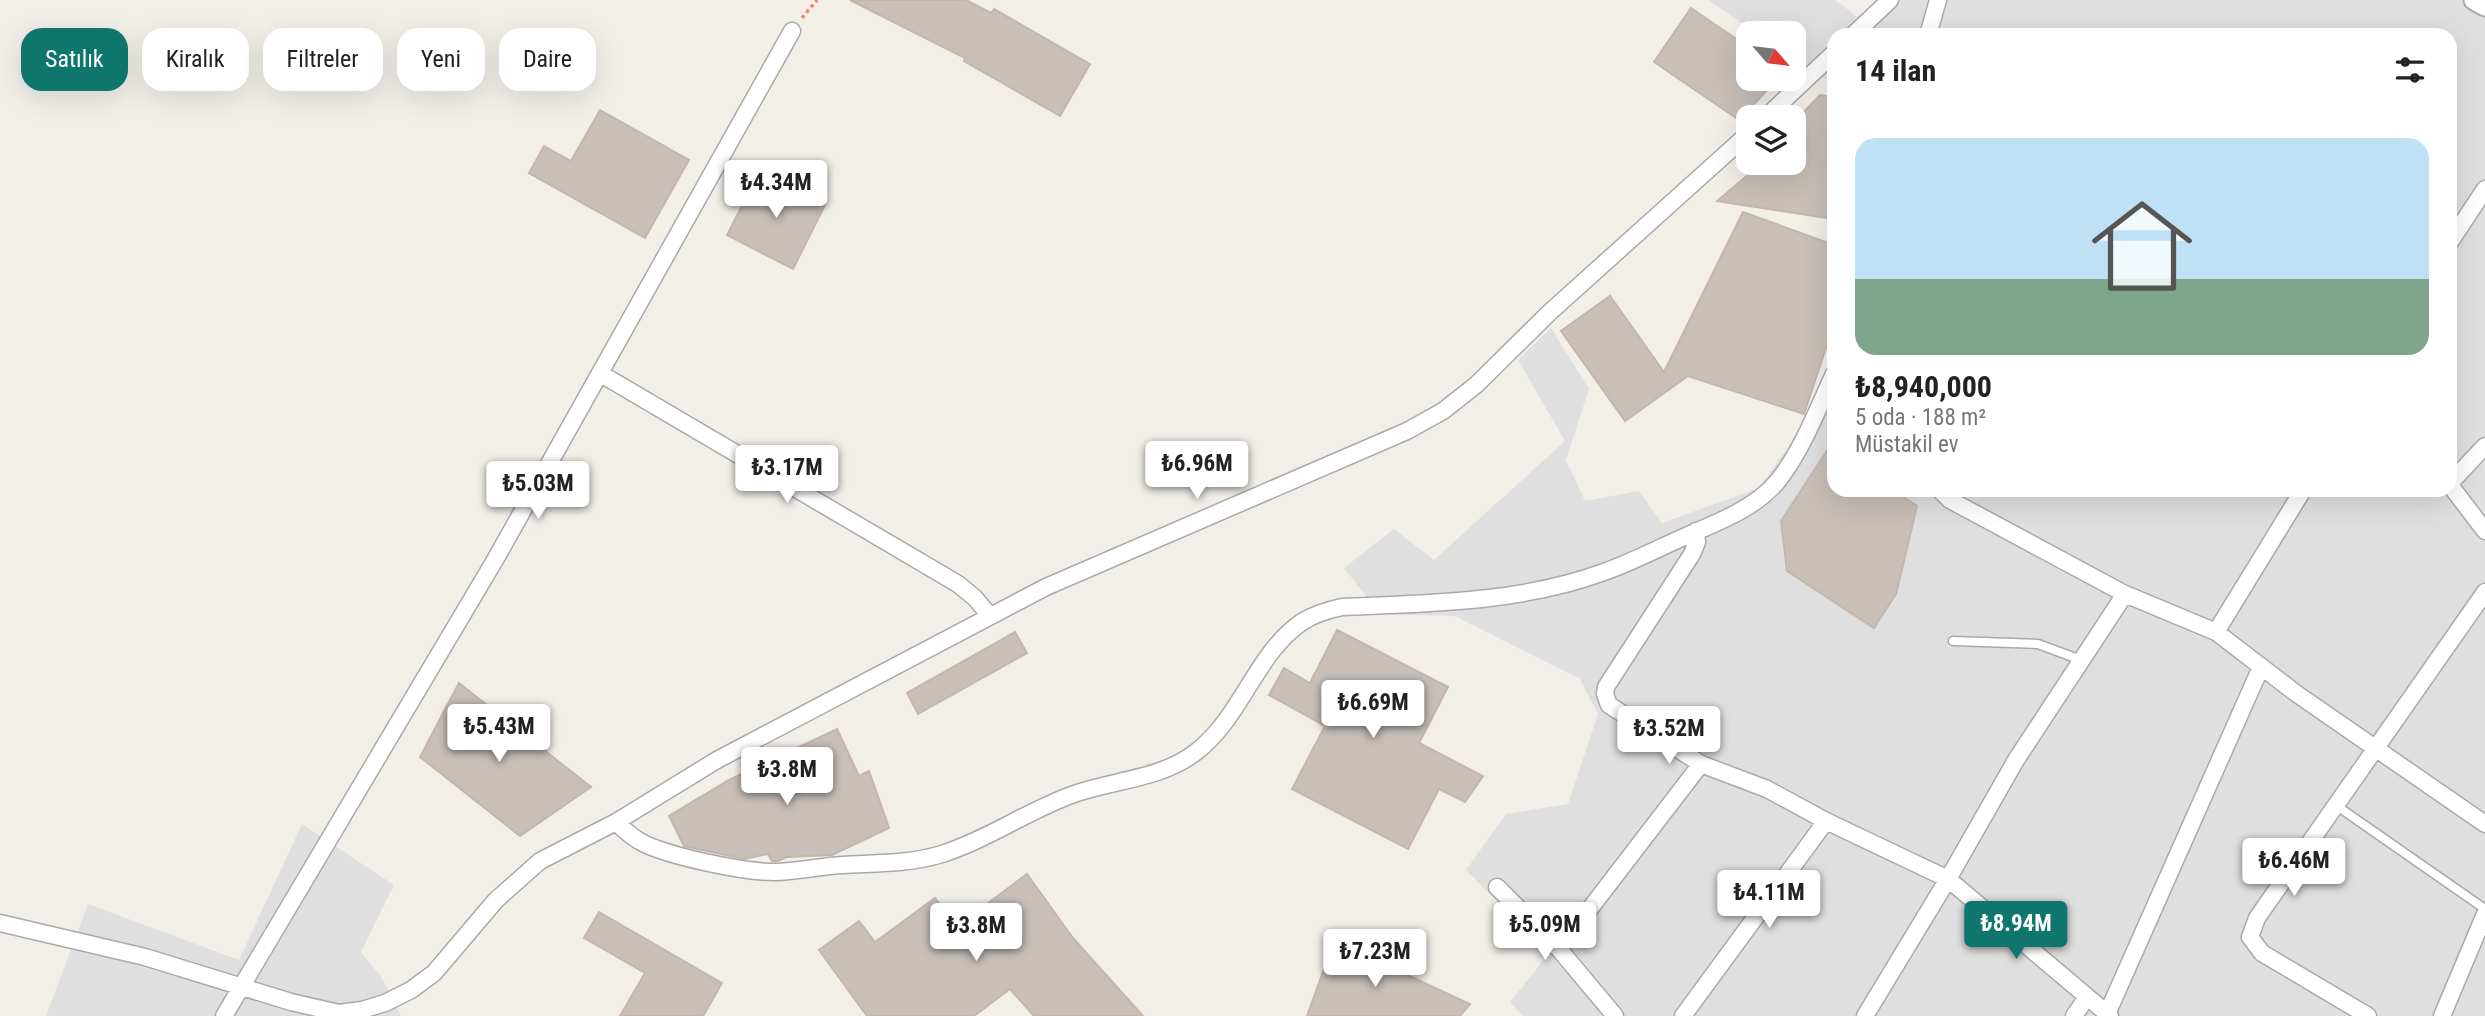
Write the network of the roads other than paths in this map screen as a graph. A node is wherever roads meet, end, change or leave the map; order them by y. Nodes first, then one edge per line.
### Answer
1 (1890, 0) edge
2 (1938, 0) edge
3 (2474, 0) edge
4 (2485, 6) edge
5 (1860, 28) edge
6 (1930, 28) edge
7 (792, 31) road end
8 (1827, 60) edge
9 (1779, 105) edge
10 (1736, 145) edge
11 (2485, 189) edge
12 (2457, 231) edge
13 (601, 374) junction
14 (1827, 388) edge
15 (2485, 446) edge
16 (2457, 476) edge
17 (2457, 493) edge
18 (1947, 497) edge
19 (2299, 497) edge
20 (1696, 531) junction
21 (2485, 531) edge
22 (2485, 592) edge
23 (2125, 594) junction
24 (990, 617) junction
25 (2216, 632) junction
26 (1953, 640) dead end
27 (2081, 660) junction
28 (2261, 667) junction
29 (2377, 749) junction
30 (1701, 764) junction
31 (2337, 806) junction
32 (1826, 821) junction
33 (616, 822) junction
34 (2485, 824) edge
35 (1948, 879) junction
36 (1497, 887) dead end
37 (2485, 912) edge
38 (0, 923) edge
39 (1559, 949) junction
40 (240, 986) junction
41 (2087, 998) junction
42 (1689, 1014) edge
43 (2108, 1015) edge
44 (224, 1016) edge
45 (1615, 1016) edge
46 (1865, 1016) edge
47 (2074, 1016) edge
48 (2368, 1016) edge
49 (2442, 1016) edge

1 - 5 street
2 - 6 street
3 - 4 street
7 - 13 street
8 - 9 street
10 - 24 street
11 - 12 street
13 - 24 street
13 - 40 street
14 - 20 street
15 - 16 street
17 - 21 street
18 - 23 street
19 - 25 street
20 - 30 street
20 - 33 street
22 - 29 street
23 - 25 street
23 - 27 street
24 - 33 street
25 - 28 street
26 - 27 lane
27 - 35 street
28 - 29 street
28 - 43 street
29 - 31 street
29 - 34 street
30 - 32 street
30 - 39 street
31 - 37 lane
31 - 48 street
32 - 35 street
32 - 42 street
33 - 40 street
35 - 41 street
35 - 46 street
36 - 39 street
37 - 49 street
38 - 40 street
39 - 45 street
40 - 44 street
41 - 43 street
41 - 47 street

